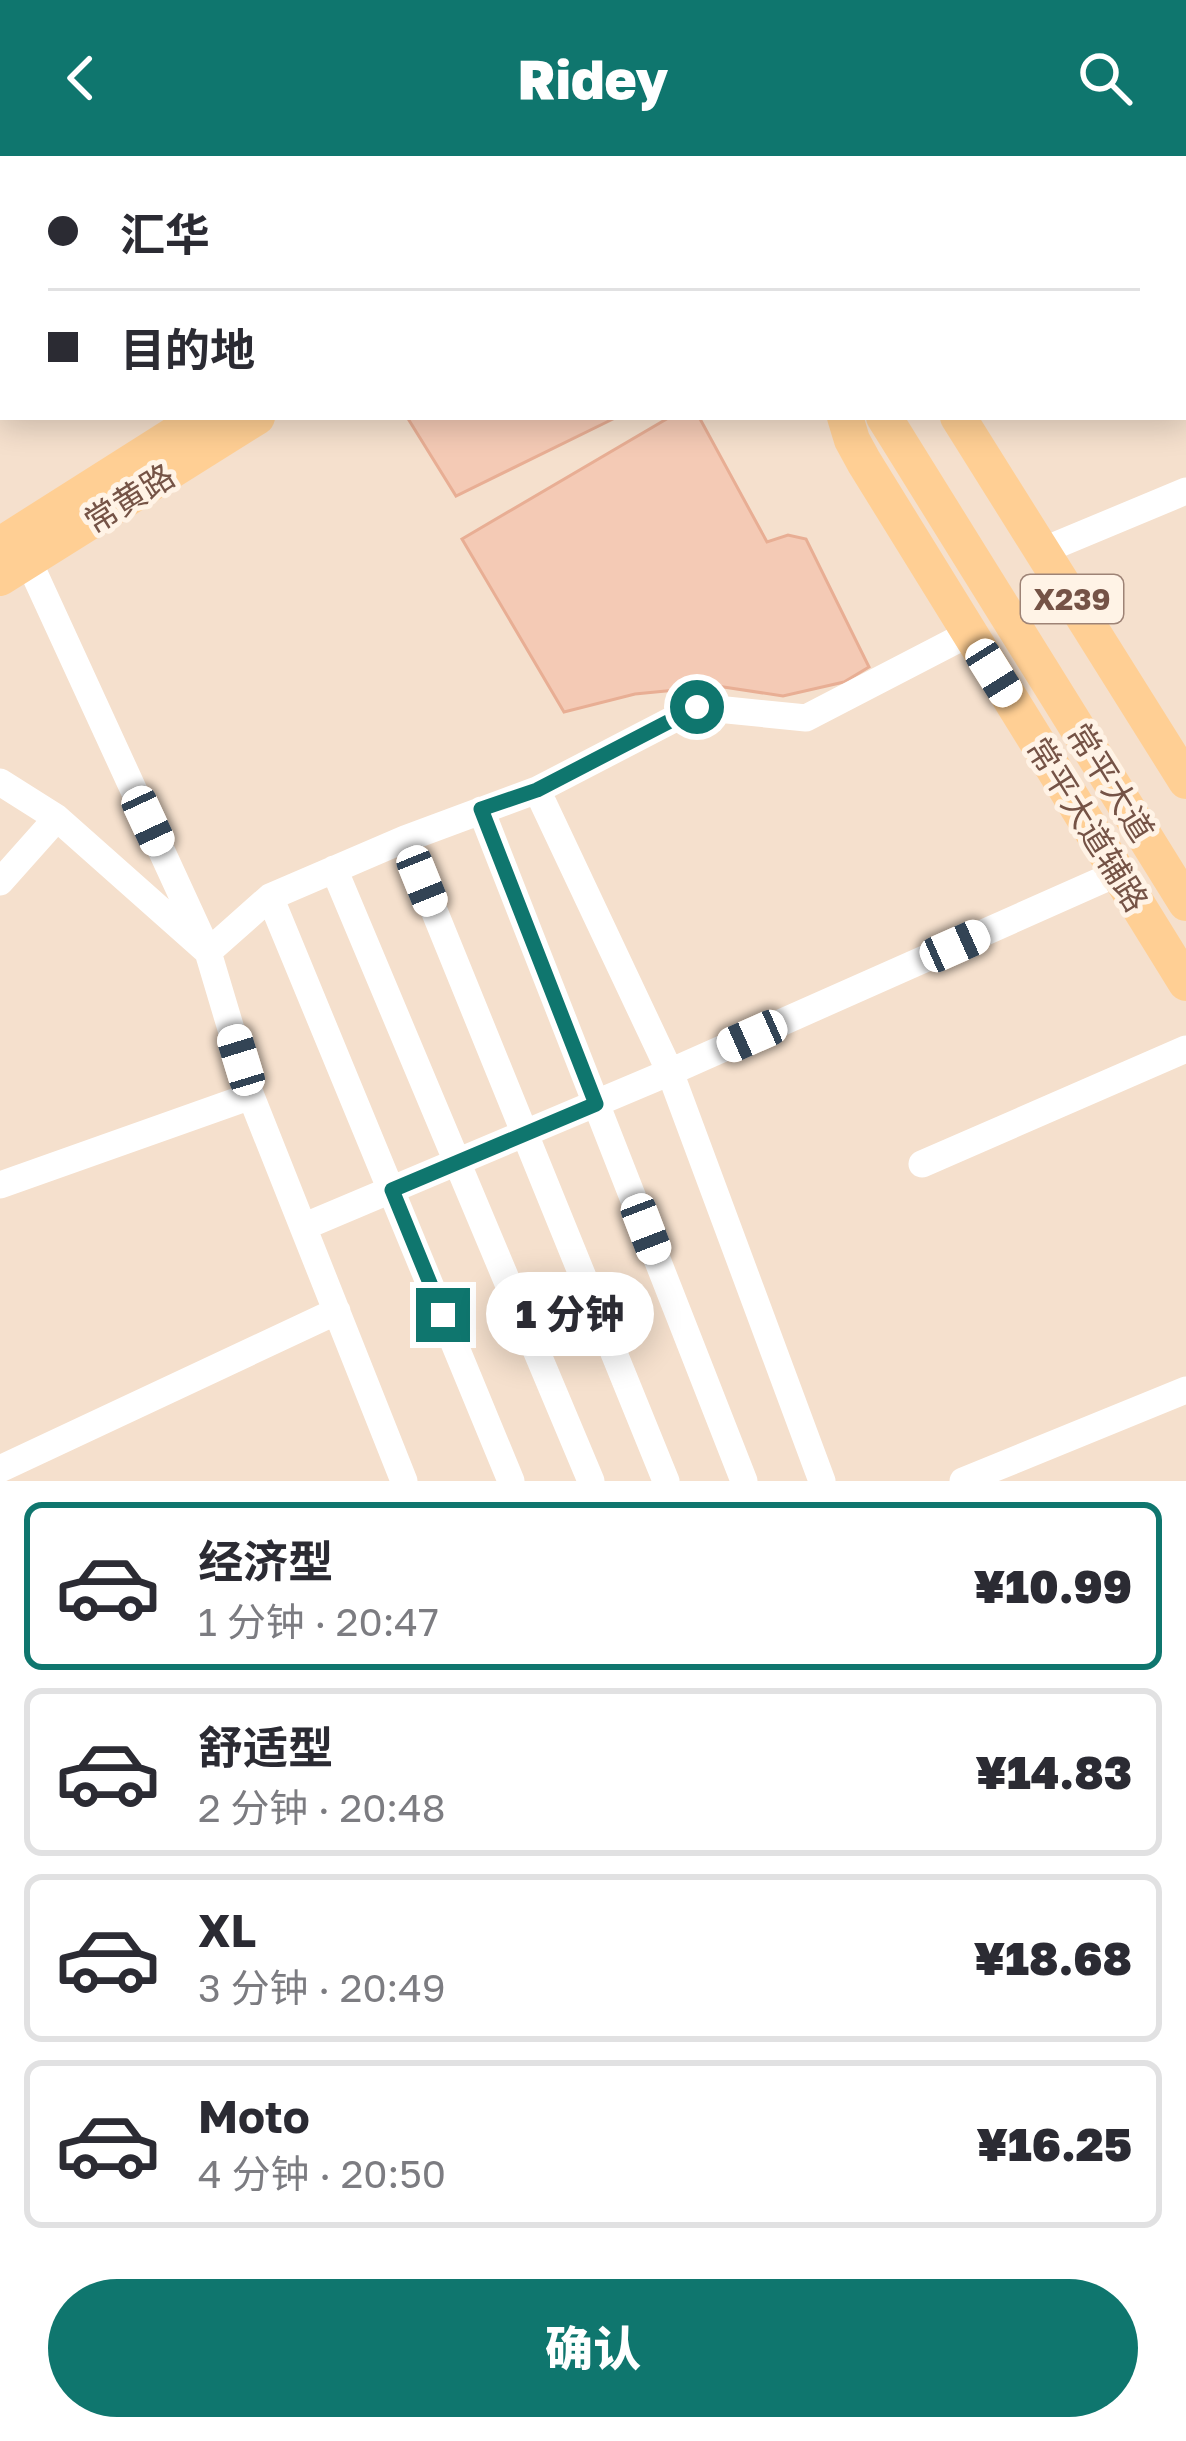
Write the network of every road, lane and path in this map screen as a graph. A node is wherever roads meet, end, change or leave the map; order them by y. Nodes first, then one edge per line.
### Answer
1 (198, 420) edge
2 (252, 420) edge
3 (846, 420) edge
4 (886, 420) edge
5 (960, 420) edge
6 (1186, 491) edge
7 (1042, 551) junction
8 (10, 561) edge
9 (970, 633) junction
10 (1186, 781) edge
11 (0, 782) edge
12 (537, 790) junction
13 (481, 809) junction
14 (57, 818) junction
15 (404, 839) junction
16 (334, 868) junction
17 (1118, 873) junction
18 (0, 882) edge
19 (270, 897) junction
20 (1186, 903) edge
21 (208, 952) junction
22 (1186, 983) edge
23 (1186, 1049) edge
24 (670, 1072) junction
25 (251, 1096) junction
26 (596, 1104) junction
27 (525, 1134) junction
28 (458, 1162) junction
29 (922, 1164) dead end
30 (0, 1185) edge
31 (392, 1190) junction
32 (303, 1227) junction
33 (337, 1311) junction
34 (1186, 1390) edge
35 (0, 1469) edge
36 (404, 1481) edge
37 (511, 1481) edge
38 (591, 1481) edge
39 (666, 1481) edge
40 (744, 1481) edge
41 (822, 1481) edge
42 (963, 1481) edge

1 - 8 main road, 常黄路
2 - 8 main road, 常黄路
3 - 9 main road, 常平大道辅路
4 - 20 main road, 常平大道 / X239
5 - 7 main road, 常平大道 / X239
6 - 7 street
7 - 10 main road, 常平大道 / X239
8 - 21 street
9 - 12 street
9 - 17 main road, 常平大道辅路
11 - 14 street
12 - 13 street
12 - 24 street
13 - 15 street
13 - 26 street
14 - 18 street
14 - 21 street
15 - 16 street
15 - 27 street
16 - 19 street
16 - 28 street
17 - 22 main road, 常平大道辅路
17 - 24 street
19 - 21 street
19 - 31 street
21 - 25 street
23 - 29 street
24 - 26 street
24 - 41 street
25 - 30 street
25 - 32 street
26 - 27 street
26 - 40 street
27 - 28 street
27 - 39 street
28 - 31 street
28 - 38 street
31 - 32 street
31 - 37 street
32 - 33 street
33 - 35 street
33 - 36 street
34 - 42 street

